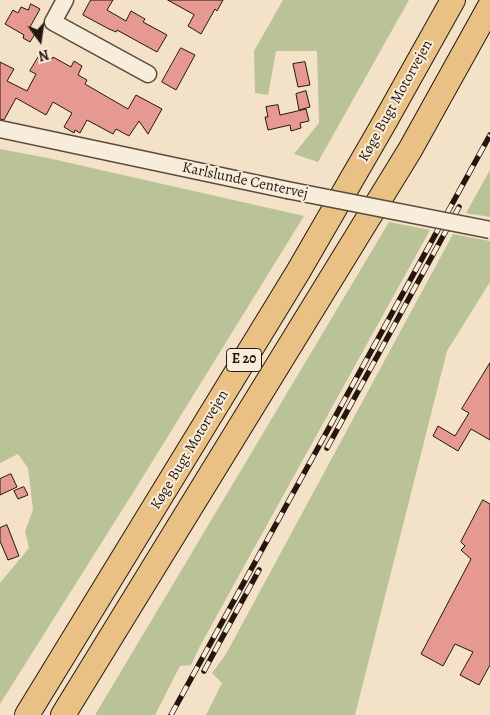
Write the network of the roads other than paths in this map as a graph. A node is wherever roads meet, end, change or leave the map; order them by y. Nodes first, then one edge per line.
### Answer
1 (65, 0) edge
2 (453, 0) edge
3 (490, 6) edge
4 (148, 74) dead end
5 (0, 129) edge
6 (490, 230) edge
7 (27, 715) edge
8 (63, 715) edge

1 - 4 street
2 - 7 highway, Køge Bugt Motorvejen / E 20
3 - 8 highway, Køge Bugt Motorvejen / E 20
5 - 6 street, Karlslunde Centervej, bridge

